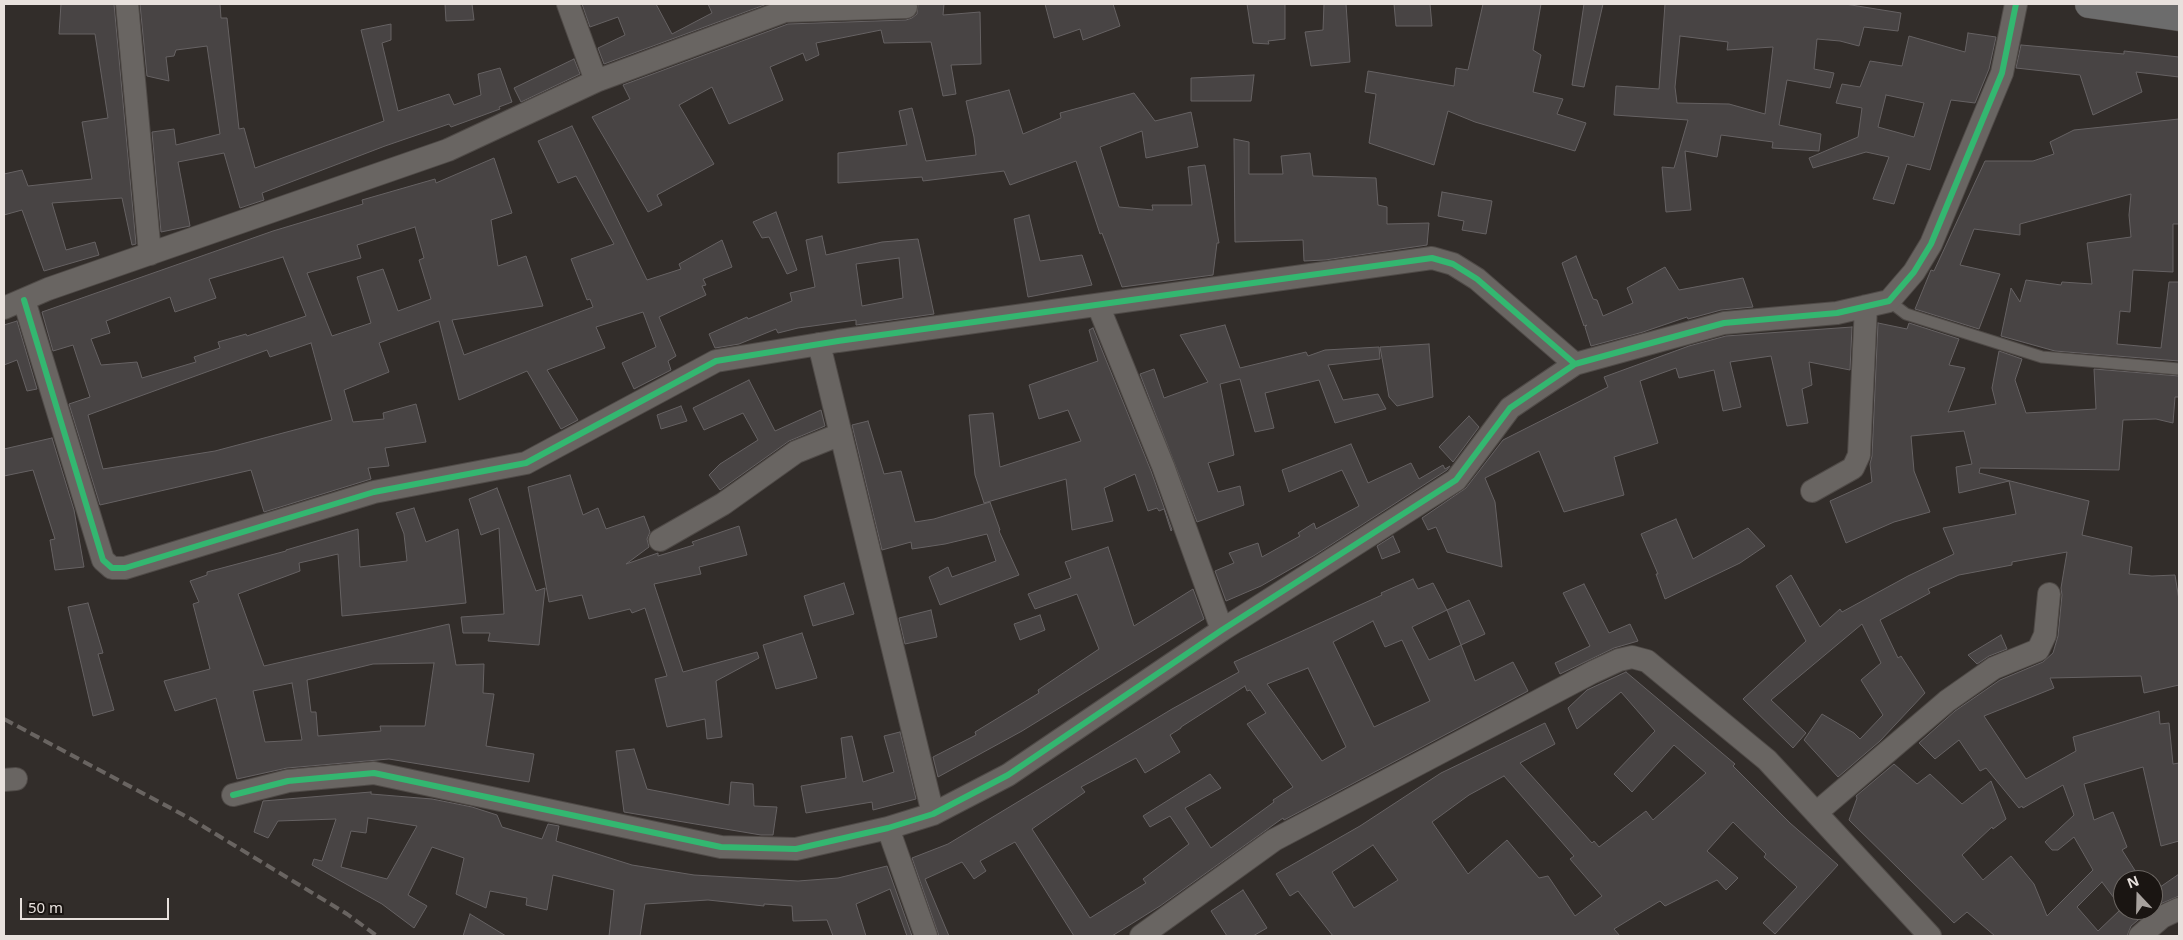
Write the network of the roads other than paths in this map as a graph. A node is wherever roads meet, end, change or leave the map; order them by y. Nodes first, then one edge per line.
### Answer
1 (127, 4) edge
2 (568, 4) edge
3 (2016, 4) edge
4 (2089, 4) edge
5 (784, 7) edge
6 (906, 7) dead end
7 (2179, 18) edge
8 (596, 81) junction
9 (150, 254) junction
10 (24, 300) junction
11 (1889, 301) junction
12 (1098, 305) junction
13 (1866, 306) junction
14 (4, 308) edge
15 (819, 344) junction
16 (1576, 364) junction
17 (2179, 369) edge
18 (841, 434) junction
19 (1812, 491) dead end
20 (660, 540) dead end
21 (2048, 594) dead end
22 (1222, 630) junction
23 (233, 794) dead end
24 (1816, 813) junction
25 (933, 814) junction
26 (888, 828) junction
27 (2179, 909) edge
28 (926, 936) edge
29 (1141, 936) edge
30 (1930, 936) edge
31 (2140, 936) edge

1 - 9 street
2 - 8 street
3 - 11 street
4 - 7 main road
5 - 6 street
5 - 8 street
8 - 9 street
9 - 10 street
10 - 14 street
10 - 15 street
11 - 13 street
11 - 17 lane
12 - 15 street
12 - 16 street
12 - 22 street
13 - 16 street
13 - 19 street
15 - 18 street
16 - 22 street
18 - 20 street
18 - 25 street
21 - 24 street
22 - 25 street
23 - 26 street
24 - 29 street
24 - 30 street
25 - 26 street
26 - 28 street
27 - 31 street

